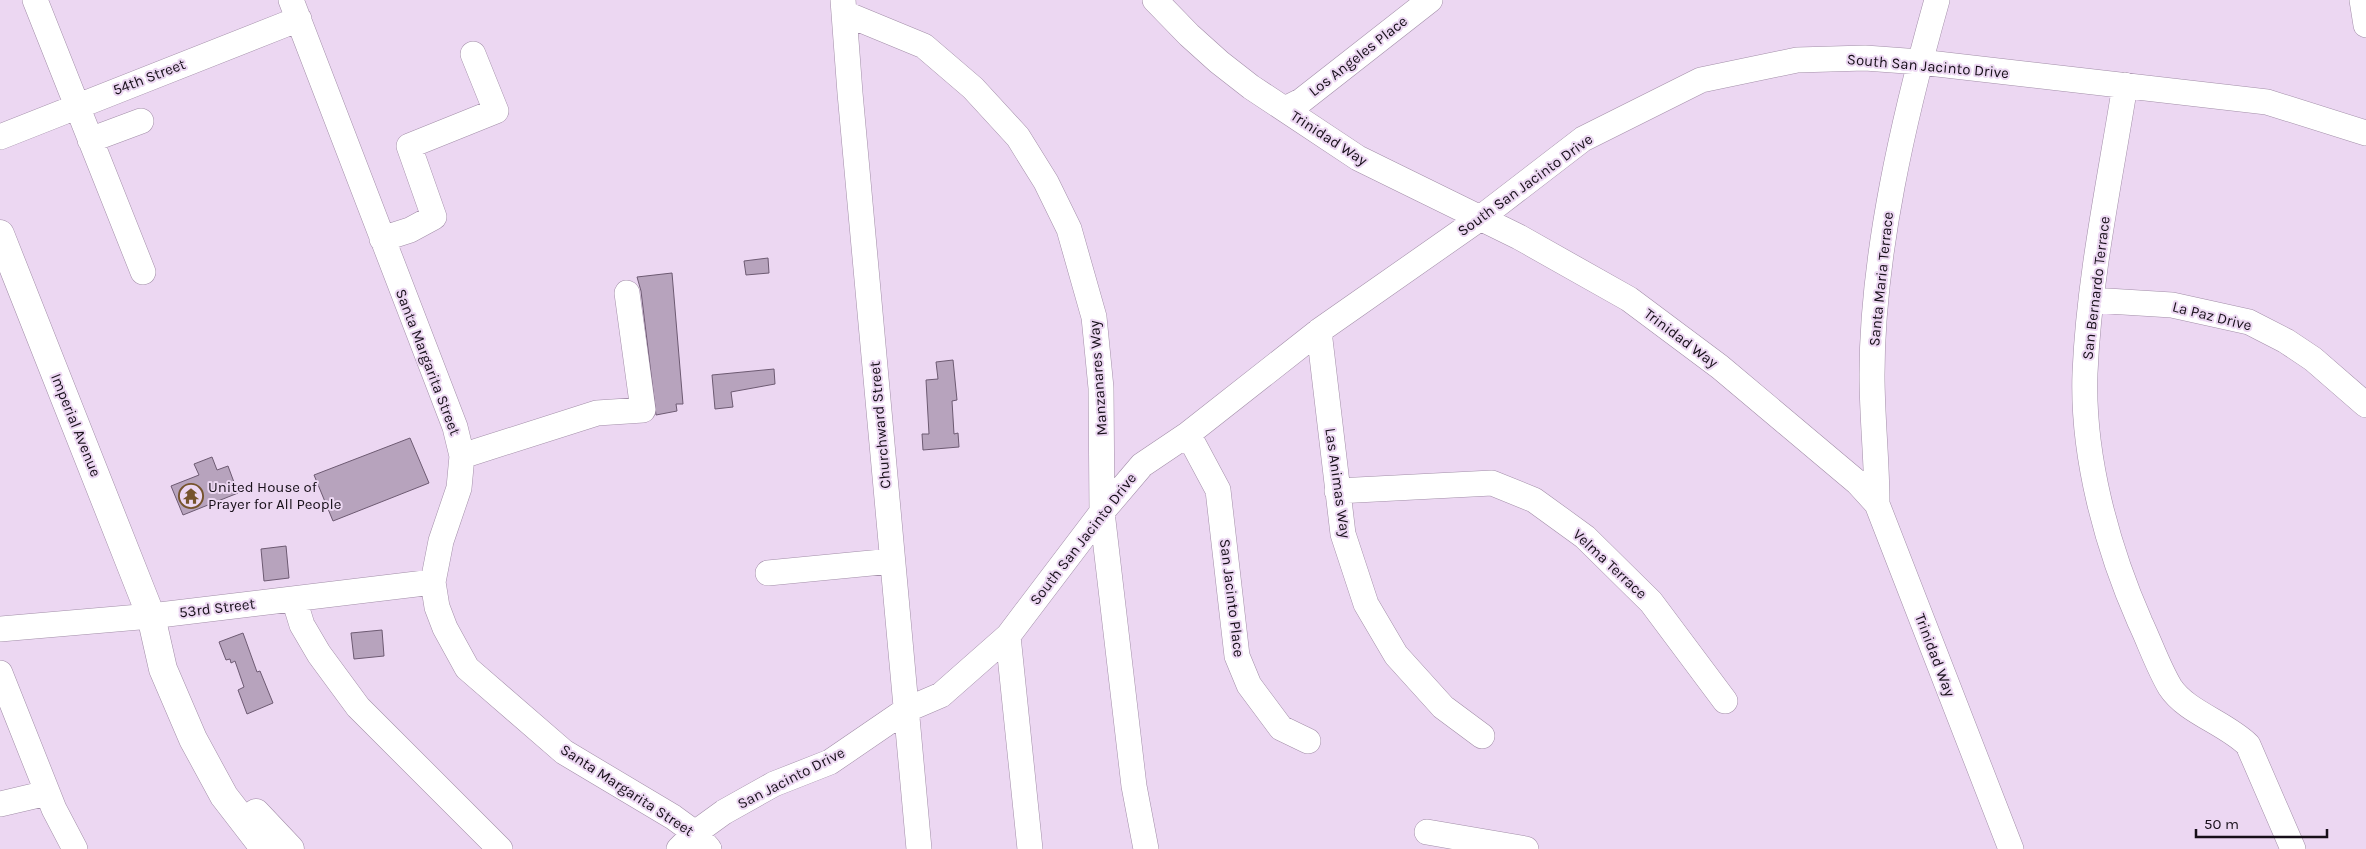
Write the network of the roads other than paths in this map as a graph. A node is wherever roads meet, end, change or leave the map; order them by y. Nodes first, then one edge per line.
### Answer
1 (35, 0) edge
2 (1155, 0) edge
3 (1430, 0) edge
4 (1937, 0) edge
5 (2362, 0) edge
6 (844, 7) edge
7 (295, 10) edge
8 (2366, 25) edge
9 (473, 54) dead end
10 (1920, 62) junction
11 (2125, 85) junction
12 (76, 106) junction
13 (1285, 109) junction
14 (141, 121) dead end
15 (2366, 133) edge
16 (0, 137) edge
17 (90, 140) junction
18 (1479, 219) junction
19 (0, 234) edge
20 (382, 239) junction
21 (143, 272) dead end
22 (627, 293) dead end
23 (2091, 300) junction
24 (1319, 331) junction
25 (2366, 405) edge
26 (1188, 434) junction
27 (462, 456) junction
28 (1337, 491) junction
29 (1877, 504) junction
30 (1102, 512) junction
31 (892, 561) junction
32 (768, 573) dead end
33 (433, 582) junction
34 (294, 599) junction
35 (152, 616) junction
36 (0, 629) edge
37 (1008, 636) junction
38 (0, 673) edge
39 (1724, 701) dead end
40 (906, 710) junction
41 (1482, 736) dead end
42 (1308, 741) dead end
43 (48, 792) junction
44 (0, 804) edge
45 (1427, 832) dead end
46 (694, 844) edge
47 (75, 849) edge
48 (265, 849) edge
49 (290, 849) edge
50 (500, 849) edge
51 (918, 849) edge
52 (1030, 849) edge
53 (1146, 849) edge
54 (1526, 849) edge
55 (2011, 849) edge
56 (2293, 849) edge

1 - 12 street
2 - 13 street, Trinidad Way
3 - 13 street, Los Angeles Place
4 - 10 street, Santa Maria Terrace
5 - 8 street
6 - 30 street, Manzanares Way
6 - 31 street, Churchward Street
7 - 12 street, 54th Street
7 - 20 street, Santa Margarita Street
9 - 20 street
10 - 11 street, South San Jacinto Drive
10 - 18 street, South San Jacinto Drive
10 - 29 street, Santa Maria Terrace
11 - 15 street, South San Jacinto Drive
11 - 23 street, San Bernardo Terrace
12 - 16 street, 54th Street
12 - 17 street
13 - 18 street, Trinidad Way
14 - 17 street
17 - 21 street
18 - 24 street, South San Jacinto Drive
18 - 29 street, Trinidad Way
19 - 35 main road, Imperial Avenue
20 - 27 street, Santa Margarita Street
22 - 27 street
23 - 25 street, La Paz Drive
23 - 56 street, San Bernardo Terrace
24 - 26 street, South San Jacinto Drive
24 - 28 street, Las Animas Way
26 - 30 street, South San Jacinto Drive
26 - 42 street, San Jacinto Place
27 - 33 street, Santa Margarita Street
28 - 39 street, Velma Terrace
28 - 41 street, Las Animas Way
29 - 55 street, Trinidad Way
30 - 37 street, South San Jacinto Drive
30 - 53 street, Manzanares Way
31 - 32 street
31 - 40 street, Churchward Street
33 - 34 street, 53rd Street
33 - 46 street, Santa Margarita Street
34 - 35 street, 53rd Street
34 - 50 street
35 - 36 street, 53rd Street
35 - 48 main road, Imperial Avenue
35 - 49 main road, Imperial Avenue
37 - 40 street, South San Jacinto Drive
37 - 52 street
38 - 43 street
40 - 46 street, San Jacinto Drive
40 - 51 street, Churchward Street
43 - 44 street
43 - 47 street
45 - 54 street

